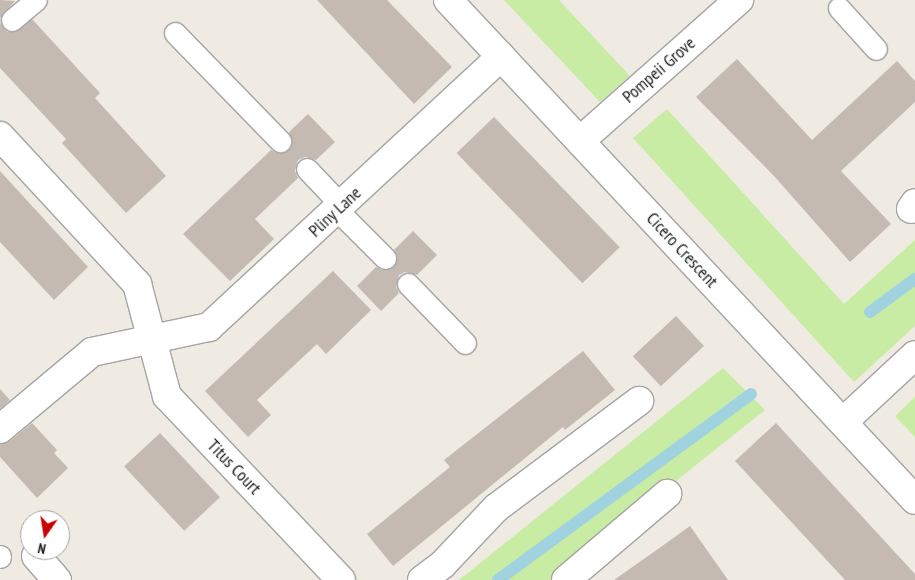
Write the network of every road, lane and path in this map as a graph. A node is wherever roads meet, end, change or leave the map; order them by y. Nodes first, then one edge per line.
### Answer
1 (36, 0) edge
2 (448, 0) edge
3 (739, 0) edge
4 (839, 8) dead end
5 (12, 20) dead end
6 (175, 34) dead end
7 (876, 49) dead end
8 (501, 56) junction
9 (0, 136) edge
10 (280, 141) dead end
11 (580, 141) junction
12 (307, 169) dead end
13 (340, 208) junction
14 (385, 258) dead end
15 (408, 284) dead end
16 (153, 339) junction
17 (465, 343) dead end
18 (915, 356) edge
19 (639, 401) dead end
20 (843, 422) junction
21 (0, 429) edge
22 (667, 494) dead end
23 (915, 500) edge
24 (40, 560) edge
25 (58, 580) edge
26 (341, 580) edge
27 (422, 580) edge
28 (566, 580) edge

1 - 5 lane
2 - 8 street, Cicero Crescent
3 - 11 street, Pompeii Grove
4 - 7 lane
6 - 10 lane
8 - 11 street, Cicero Crescent
8 - 13 street, Pliny Lane
9 - 16 street, Titus Court
11 - 20 street, Cicero Crescent
12 - 13 lane
13 - 14 lane
13 - 16 street, Pliny Lane
15 - 17 lane
16 - 21 street
16 - 26 street, Titus Court
18 - 20 street
19 - 27 street
20 - 23 street, Cicero Crescent
22 - 28 street
24 - 25 street

